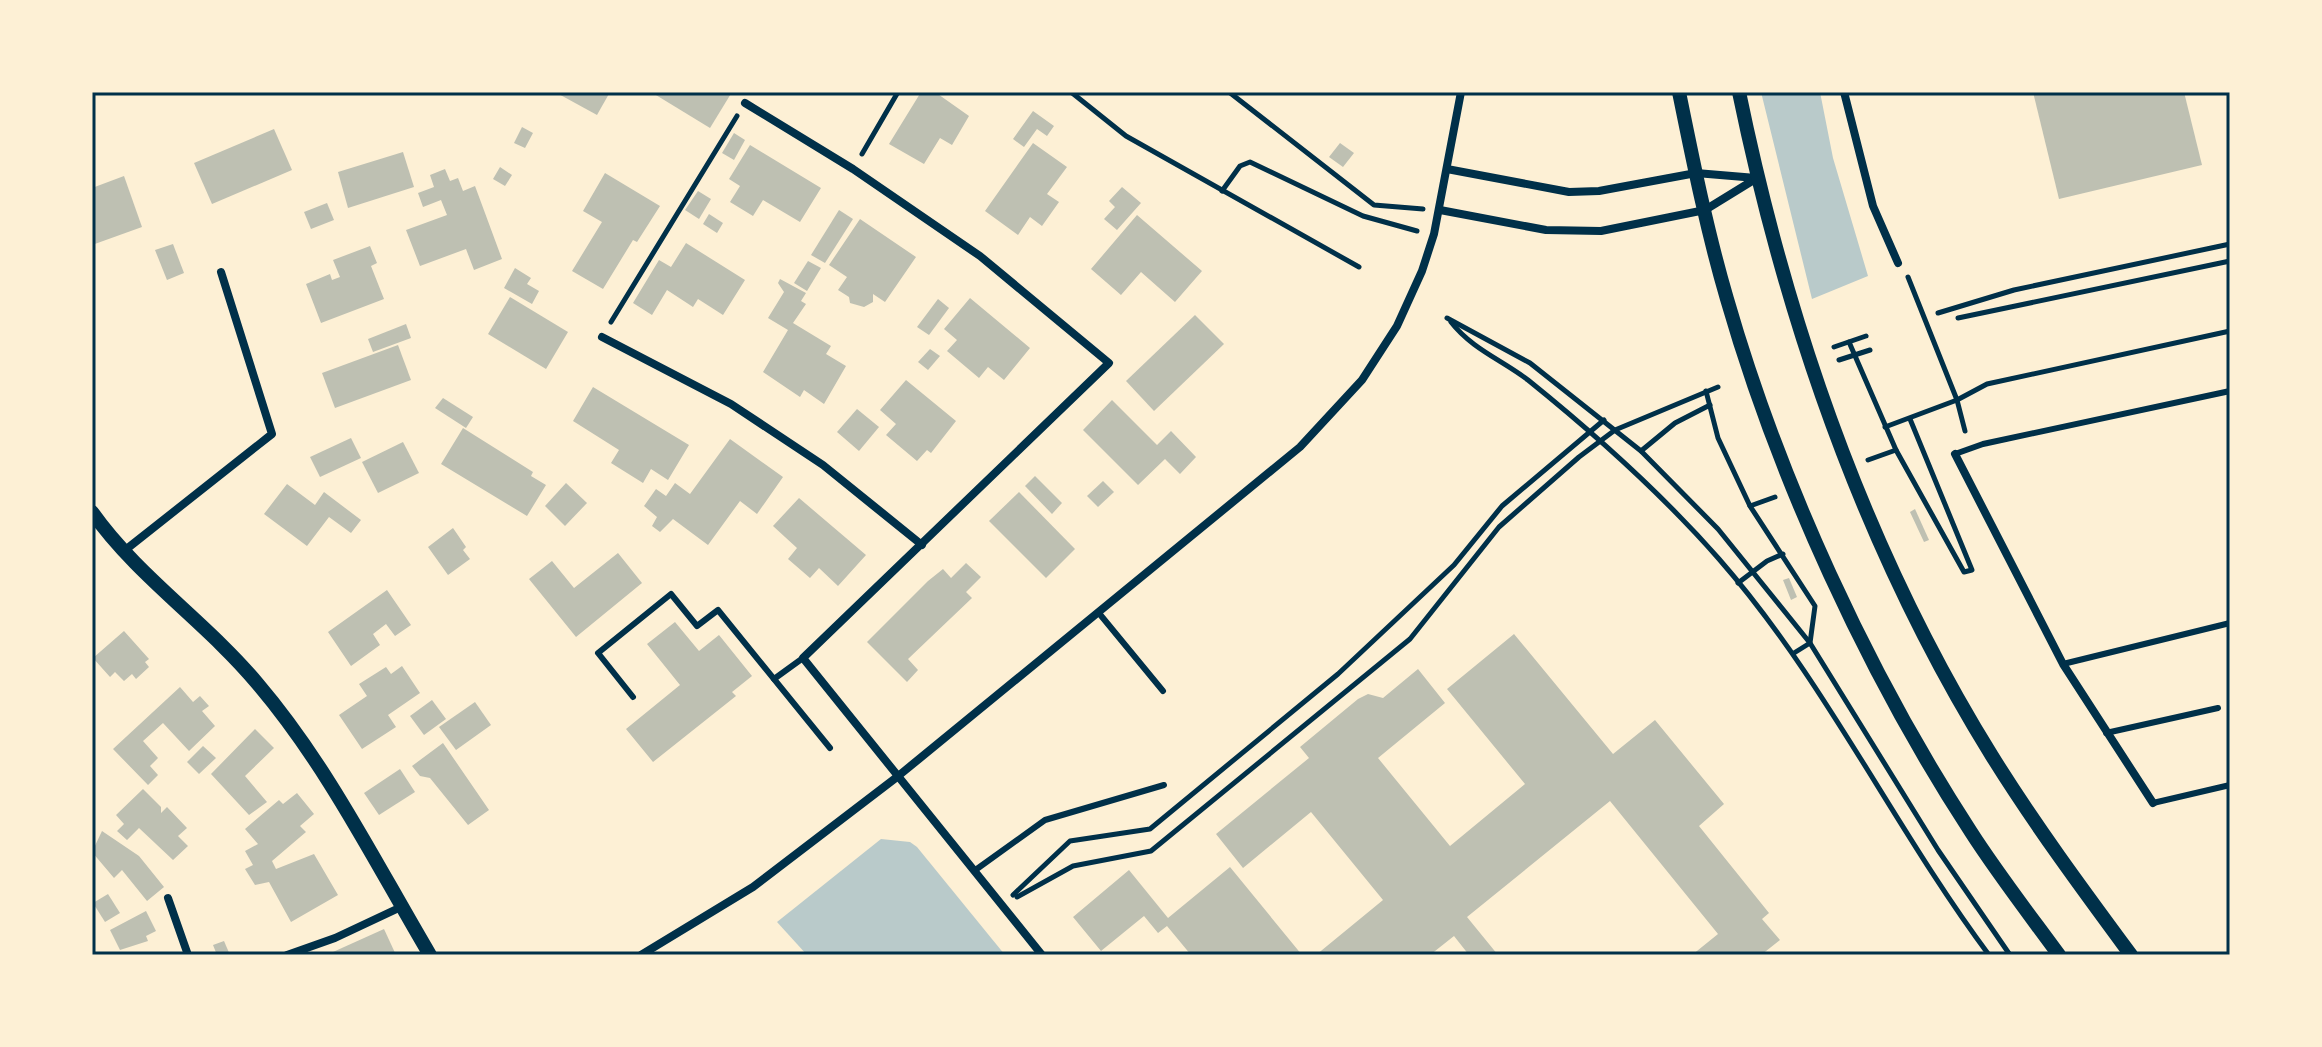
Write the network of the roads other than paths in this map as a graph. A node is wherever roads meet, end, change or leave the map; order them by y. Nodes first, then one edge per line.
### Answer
1 (1461, 92) edge
2 (1679, 92) edge
3 (1739, 92) edge
4 (1844, 92) edge
5 (745, 103) road end
6 (1447, 169) junction
7 (1696, 173) junction
8 (1757, 178) junction
9 (1440, 210) junction
10 (1705, 210) junction
11 (1898, 263) road end
12 (221, 272) dead end
13 (602, 337) road end
14 (2230, 391) edge
15 (1955, 454) joint
16 (92, 512) edge
17 (922, 545) junction
18 (124, 551) junction
19 (1098, 612) junction
20 (2230, 623) edge
21 (803, 658) junction
22 (2063, 664) junction
23 (774, 679) junction
24 (1163, 691) dead end
25 (633, 697) dead end
26 (2218, 708) dead end
27 (2106, 733) junction
28 (830, 748) dead end
29 (897, 777) junction
30 (1164, 785) dead end
31 (2230, 785) edge
32 (2153, 803) joint
33 (974, 871) junction
34 (168, 898) dead end
35 (401, 907) junction
36 (188, 955) edge
37 (287, 955) edge
38 (430, 955) edge
39 (641, 955) edge
40 (1042, 955) edge
41 (2059, 955) edge
42 (2131, 955) edge

1 - 6 street
2 - 7 street
3 - 8 street
4 - 11 street
5 - 17 street
6 - 7 street
6 - 9 street
7 - 8 street
7 - 10 street
8 - 10 street
8 - 42 street
9 - 10 street
9 - 19 street
10 - 41 street
12 - 18 street
13 - 17 street
14 - 15 lane
15 - 22 street
16 - 18 street
17 - 21 street
18 - 35 street
19 - 24 lane
19 - 29 street
20 - 22 lane
21 - 23 lane
21 - 29 street
22 - 27 street
23 - 25 lane
23 - 28 lane
26 - 27 lane
27 - 32 street
29 - 33 street
29 - 39 street
30 - 33 lane
31 - 32 lane
33 - 40 street
34 - 36 street
35 - 37 street
35 - 38 street

